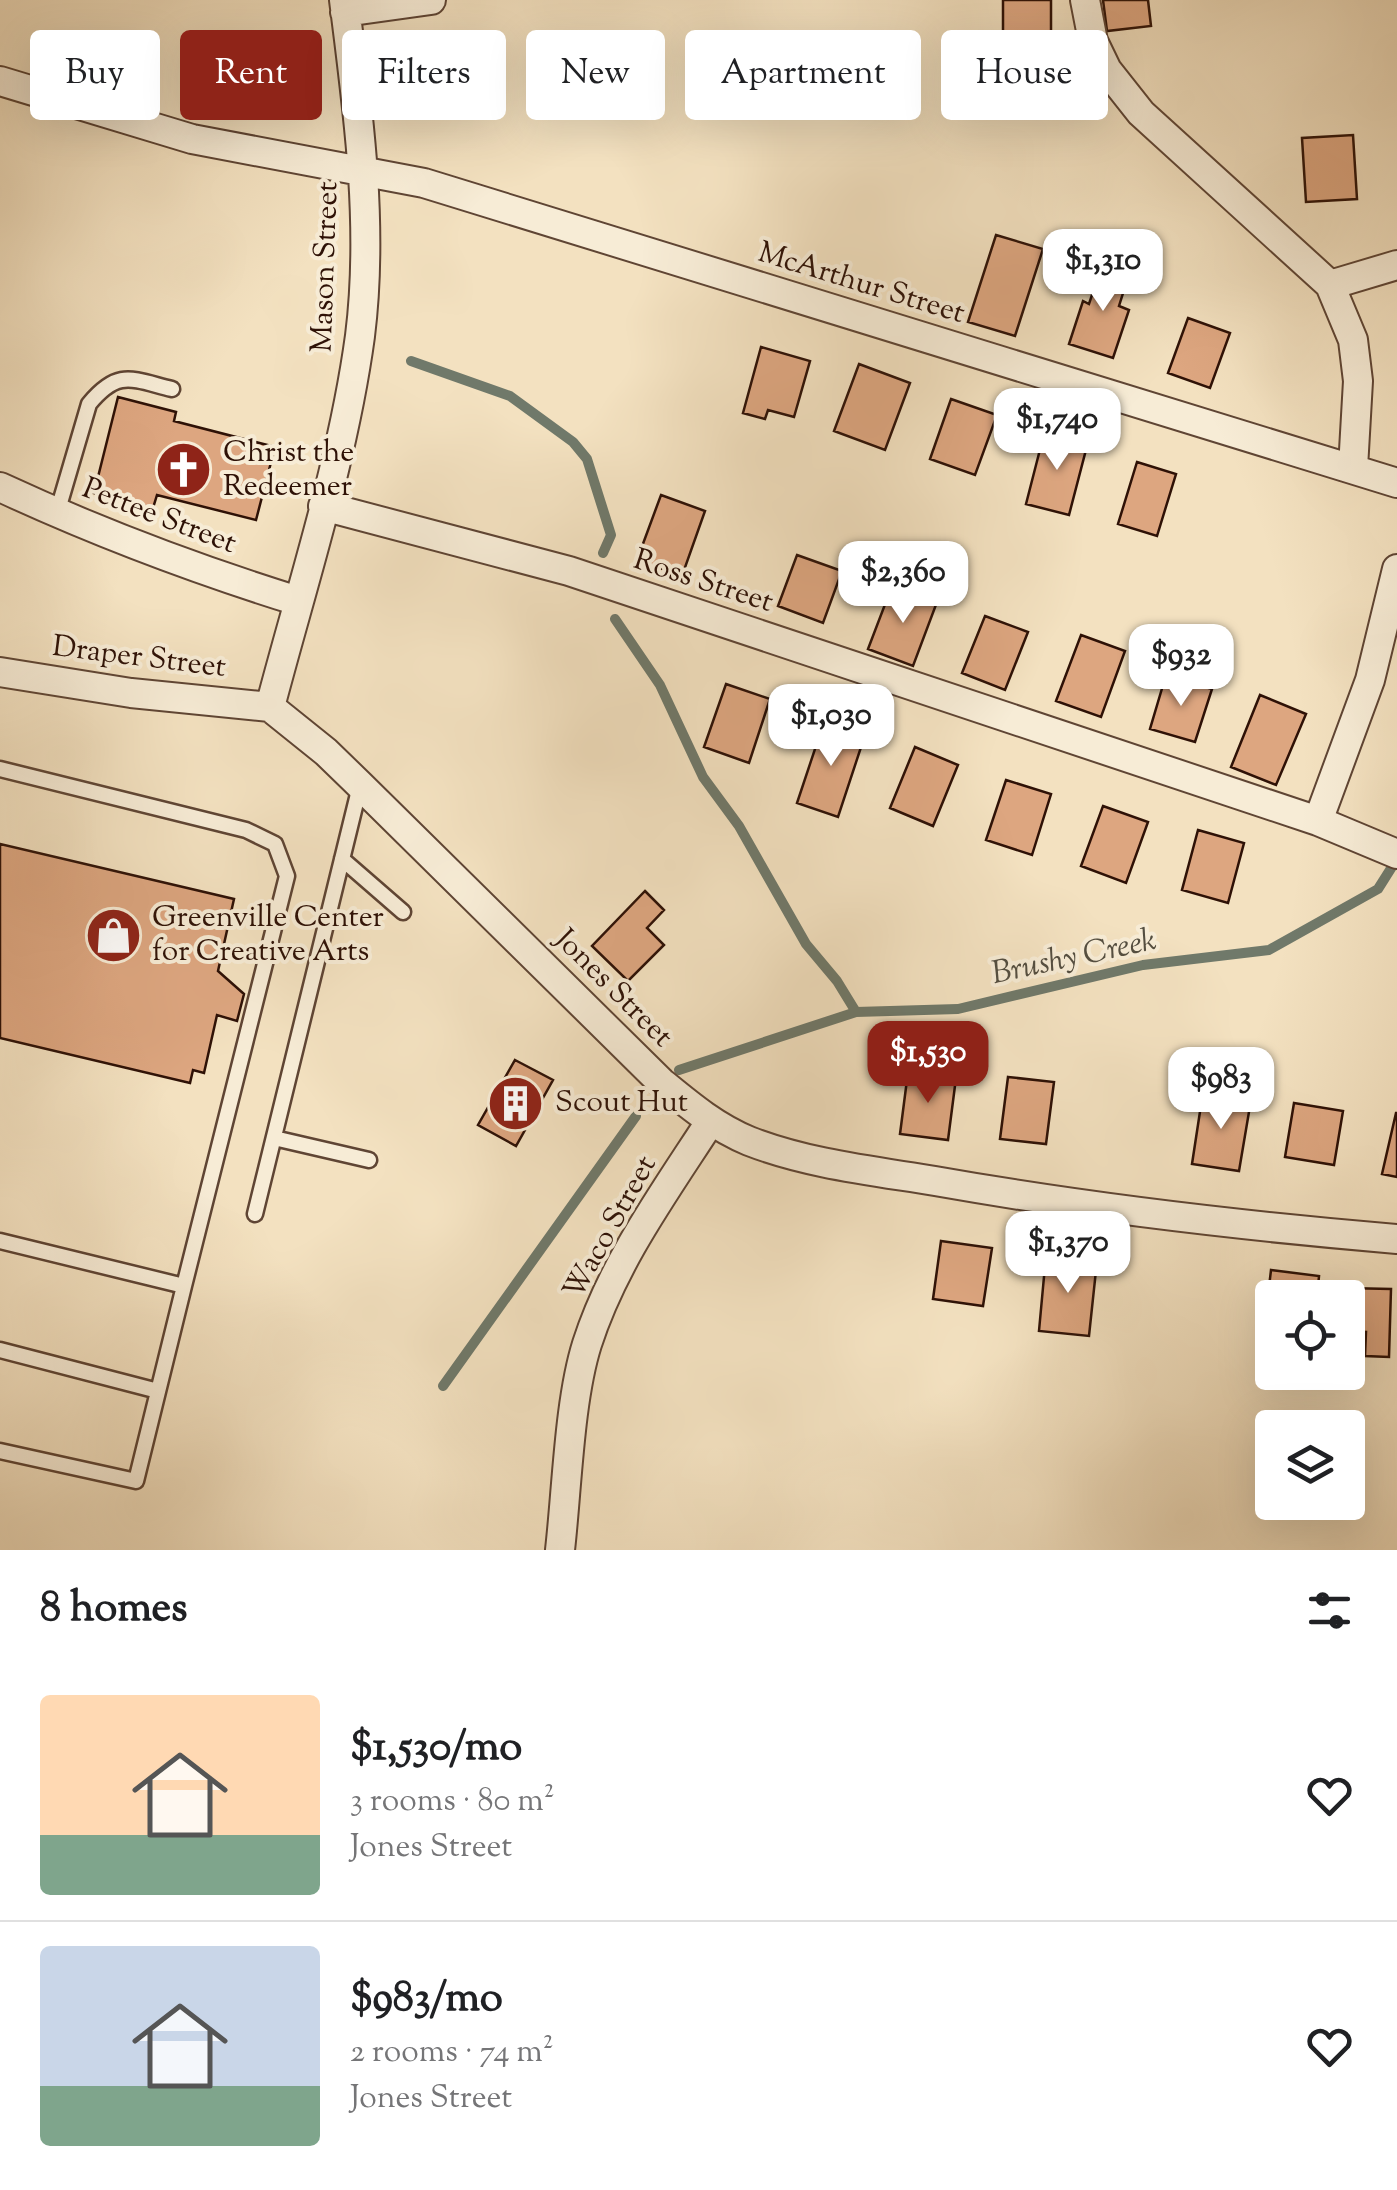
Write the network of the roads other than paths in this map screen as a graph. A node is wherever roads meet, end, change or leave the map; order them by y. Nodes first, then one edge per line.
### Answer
1 (432, 0) edge
2 (1085, 0) edge
3 (344, 6) edge
4 (0, 81) edge
5 (362, 170) junction
6 (1397, 265) edge
7 (1330, 285) junction
8 (172, 389) dead end
9 (1353, 468) junction
10 (1397, 483) edge
11 (0, 487) edge
12 (323, 506) junction
13 (57, 513) junction
14 (1397, 569) edge
15 (298, 600) junction
16 (0, 672) edge
17 (270, 708) junction
18 (0, 769) edge
19 (360, 785) junction
20 (1318, 821) junction
21 (1397, 854) edge
22 (342, 859) junction
23 (403, 912) dead end
24 (710, 1122) junction
25 (274, 1138) junction
26 (369, 1160) dead end
27 (255, 1214) dead end
28 (1397, 1238) edge
29 (0, 1241) edge
30 (184, 1286) junction
31 (0, 1350) edge
32 (158, 1392) junction
33 (0, 1451) edge
34 (560, 1550) edge

1 - 3 street
2 - 7 street
3 - 5 street, Mason Street
4 - 5 street, McArthur Street
5 - 9 street, McArthur Street
5 - 12 street, Mason Street
6 - 7 street
7 - 9 street
8 - 13 lane
9 - 10 street, McArthur Street
11 - 13 street, Pettee Street
12 - 15 street, Mason Street
12 - 20 street, Ross Street
13 - 15 street, Pettee Street
14 - 20 street
15 - 17 street, Mason Street
16 - 17 street, Draper Street
17 - 19 street, Jones Street
18 - 30 lane
19 - 22 lane
19 - 24 street, Jones Street
20 - 21 street, Ross Street
22 - 23 lane
22 - 25 lane
24 - 28 street, Jones Street
24 - 34 street, Waco Street
25 - 26 lane
25 - 27 lane
29 - 30 lane
30 - 32 lane
31 - 32 lane
32 - 33 lane

